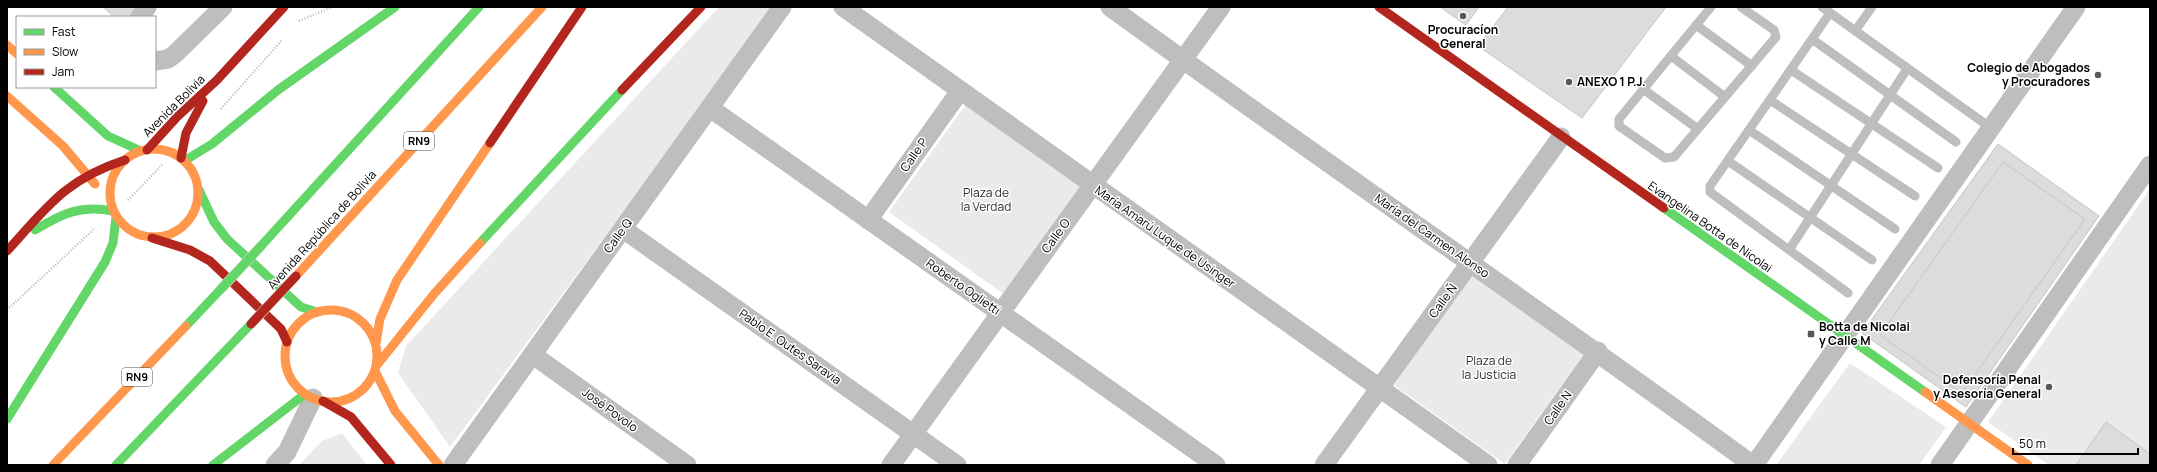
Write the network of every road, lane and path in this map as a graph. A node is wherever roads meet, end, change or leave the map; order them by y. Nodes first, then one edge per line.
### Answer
1 (147, 7) edge
2 (284, 7) edge
3 (395, 7) edge
4 (479, 7) edge
5 (542, 7) edge
6 (582, 7) edge
7 (701, 7) edge
8 (782, 7) edge
9 (843, 7) edge
10 (1110, 7) edge
11 (1221, 7) edge
12 (1379, 7) edge
13 (1711, 7) edge
14 (1741, 7) edge
15 (1822, 7) edge
16 (2076, 7) edge
17 (1867, 8) edge
18 (212, 11) edge
19 (1830, 13) junction
20 (141, 16) edge
21 (1696, 25) junction
22 (1855, 31) junction
23 (1812, 39) junction
24 (7, 45) edge
25 (16, 53) edge
26 (1670, 56) junction
27 (1183, 60) junction
28 (156, 61) edge
29 (1752, 66) junction
30 (1907, 68) junction
31 (1791, 70) junction
32 (217, 80) junction
33 (55, 88) edge
34 (1643, 89) junction
35 (960, 91) junction
36 (1890, 95) junction
37 (7, 96) edge
38 (1725, 98) junction
39 (1770, 100) junction
40 (710, 108) junction
41 (1872, 124) junction
42 (1991, 128) junction
43 (1698, 129) junction
44 (1749, 130) junction
45 (1561, 137) junction
46 (1956, 142) dead end
47 (144, 150) junction
48 (1852, 154) junction
49 (182, 159) junction
50 (124, 160) junction
51 (1728, 161) junction
52 (2150, 165) edge
53 (1938, 168) dead end
54 (87, 173) junction
55 (1093, 186) junction
56 (1831, 186) junction
57 (199, 190) junction
58 (1915, 196) dead end
59 (110, 200) junction
60 (115, 214) junction
61 (1810, 218) junction
62 (868, 220) junction
63 (1895, 228) dead end
64 (623, 230) junction
65 (152, 238) junction
66 (10, 248) edge
67 (1789, 250) junction
68 (1872, 260) dead end
69 (1470, 264) junction
70 (1848, 293) dead end
71 (434, 294) junction
72 (408, 311) dead end
73 (317, 312) junction
74 (1000, 313) junction
75 (351, 315) junction
76 (380, 318) junction
77 (390, 318) dead end
78 (1846, 336) junction
79 (287, 342) junction
80 (376, 344) junction
81 (1598, 352) junction
82 (533, 355) junction
83 (376, 368) junction
84 (1379, 389) junction
85 (314, 398) junction
86 (7, 419) edge
87 (1970, 423) junction
88 (914, 434) junction
89 (53, 465) edge
90 (116, 465) edge
91 (213, 465) edge
92 (275, 465) edge
93 (391, 465) edge
94 (439, 465) edge
95 (453, 465) edge
96 (687, 465) edge
97 (892, 465) edge
98 (957, 465) edge
99 (1216, 465) edge
100 (1324, 465) edge
101 (1488, 465) edge
102 (1517, 465) edge
103 (1754, 465) edge
104 (1940, 465) edge
105 (2028, 465) edge

1 - 20 street
2 - 32 main road, Avenida Bolivia
3 - 49 main road
4 - 89 main road, RN9, bridge
5 - 90 main road, Avenida República de Bolivia / RN9, bridge
6 - 76 main road
7 - 71 main road
8 - 40 street, Calle Q
9 - 35 street, María Amarú Luque de Usinger
10 - 27 street, María del Carmen Alonso
11 - 27 street, Calle O
12 - 45 main road, Evangelina Botta de Nicolai
13 - 21 lane
14 - 29 lane
15 - 19 lane
16 - 42 street
17 - 22 lane
18 - 28 street
19 - 22 lane
19 - 23 lane
21 - 26 lane
21 - 29 lane
22 - 30 lane
23 - 31 lane
23 - 36 lane
24 - 25 main road
26 - 34 lane
26 - 38 lane
27 - 55 street, Calle O
27 - 69 street, María del Carmen Alonso
29 - 38 lane
30 - 36 lane
30 - 42 lane
31 - 39 lane
31 - 41 lane
32 - 47 main road, Avenida Bolivia
32 - 49 main road, Avenida Bolivia
33 - 47 main road
34 - 43 lane
34 - 43 lane
35 - 55 street, María Amarú Luque de Usinger
35 - 62 street, Calle P
36 - 41 lane
36 - 46 lane
37 - 54 main road
38 - 43 lane
39 - 44 lane
39 - 48 lane
40 - 62 street, Roberto Oglietti
40 - 64 street, Calle Q
41 - 48 lane
41 - 53 lane
42 - 78 street
44 - 51 lane
44 - 56 lane
45 - 69 street, Calle Ñ
45 - 78 main road, Evangelina Botta de Nicolai
47 - 49 main road
47 - 50 main road
48 - 56 lane
48 - 58 lane
49 - 57 main road
50 - 54 main road
50 - 59 main road
51 - 61 lane
51 - 67 lane
52 - 87 street
54 - 59 main road
54 - 66 main road
55 - 74 street, Calle O
55 - 84 street, María Amarú Luque de Usinger
56 - 61 lane
56 - 63 lane
57 - 65 main road
57 - 73 main road
59 - 60 main road
60 - 65 main road
60 - 66 main road
60 - 86 main road
61 - 67 lane
61 - 68 lane
62 - 74 street, Roberto Oglietti
64 - 82 street, Calle Q
64 - 88 street, Pablo E. Outes Saravia
65 - 79 main road
67 - 70 lane
69 - 81 street, María del Carmen Alonso
69 - 84 street, Calle Ñ
71 - 72 main road
71 - 83 main road
73 - 75 main road
73 - 79 main road
74 - 88 street, Calle O
74 - 99 street, Roberto Oglietti
75 - 76 main road
75 - 80 main road
76 - 77 main road
76 - 80 main road
78 - 87 main road, Evangelina Botta de Nicolai
78 - 103 street
79 - 85 main road
80 - 83 main road
81 - 102 street, Calle N
81 - 103 street, María del Carmen Alonso
82 - 95 street, Calle Q
82 - 96 street, José Povolo
83 - 85 main road
83 - 94 main road
84 - 100 street, Calle Ñ
84 - 101 street, María Amarú Luque de Usinger
85 - 91 main road
85 - 92 street
85 - 93 main road
87 - 104 street
87 - 105 main road, Evangelina Botta de Nicolai
88 - 97 street, Calle O
88 - 98 street, Pablo E. Outes Saravia

